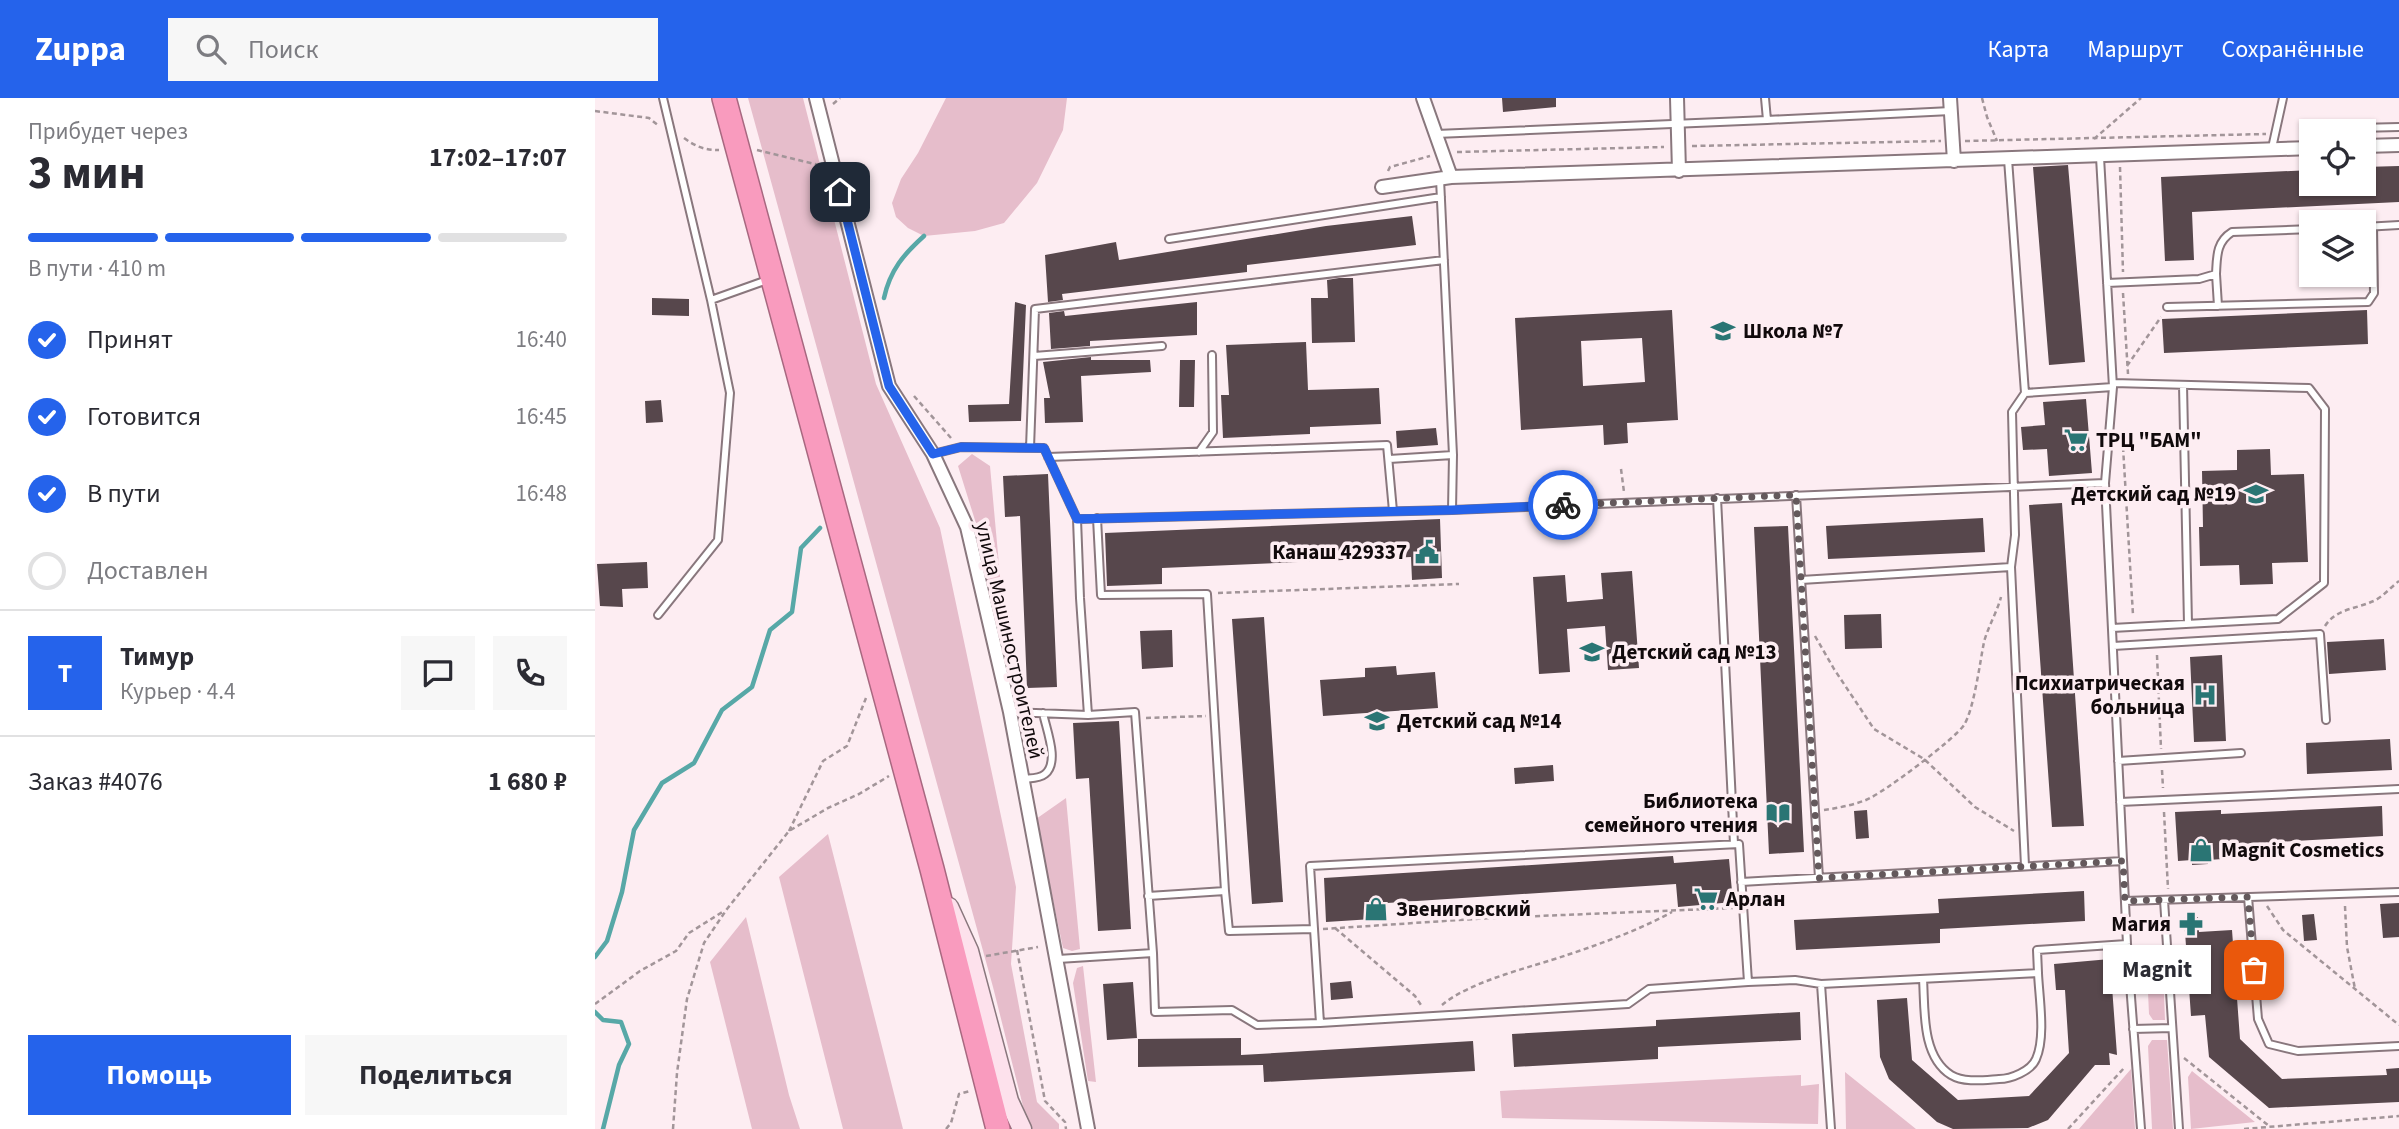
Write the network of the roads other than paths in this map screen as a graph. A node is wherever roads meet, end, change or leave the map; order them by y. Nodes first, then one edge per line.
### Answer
1 (663, 98) edge
2 (723, 98) edge
3 (816, 98) edge
4 (1423, 98) edge
5 (1678, 98) edge
6 (1765, 98) edge
7 (2283, 98) edge
8 (1951, 104) edge
9 (1767, 120) junction
10 (1679, 124) junction
11 (2399, 127) edge
12 (2376, 128) edge
13 (1436, 134) junction
14 (2399, 145) edge
15 (2376, 146) edge
16 (2299, 149) edge
17 (2272, 150) junction
18 (2101, 157) junction
19 (2008, 159) junction
20 (1954, 161) junction
21 (1679, 171) junction
22 (1445, 178) junction
23 (1382, 187) road end
24 (1441, 197) junction
25 (2399, 225) edge
26 (2376, 226) edge
27 (2299, 229) edge
28 (1169, 239) dead end
29 (1444, 260) junction
30 (2215, 274) junction
31 (772, 279) junction
32 (2107, 283) junction
33 (2374, 287) edge
34 (711, 300) junction
35 (2218, 306) junction
36 (2167, 307) road end
37 (1162, 346) dead end
38 (1212, 355) dead end
39 (1034, 356) junction
40 (2113, 385) junction
41 (2183, 385) junction
42 (2025, 393) junction
43 (1030, 448) junction
44 (1199, 452) junction
45 (933, 454) junction
46 (1453, 455) junction
47 (1048, 457) junction
48 (1388, 459) junction
49 (2105, 482) junction
50 (2013, 487) junction
51 (1796, 495) junction
52 (1717, 498) junction
53 (1452, 510) junction
54 (1393, 511) junction
55 (1097, 518) junction
56 (1077, 519) junction
57 (2011, 567) junction
58 (1801, 580) junction
59 (658, 615) dead end
60 (2187, 624) junction
61 (2112, 628) junction
62 (2113, 646) junction
63 (1010, 712) junction
64 (1043, 713) junction
65 (1088, 715) junction
66 (2326, 720) dead end
67 (2241, 753) dead end
68 (2118, 761) junction
69 (1023, 779) junction
70 (2399, 789) edge
71 (2120, 802) junction
72 (1734, 844) junction
73 (2123, 861) junction
74 (2025, 866) junction
75 (932, 869) junction
76 (1819, 878) junction
77 (1741, 882) junction
78 (1225, 891) junction
79 (2399, 892) edge
80 (1148, 896) junction
81 (2248, 897) junction
82 (2166, 900) junction
83 (2125, 901) junction
84 (1314, 929) junction
85 (2127, 944) junction
86 (1153, 953) junction
87 (1058, 960) junction
88 (2038, 973) junction
89 (1923, 979) junction
90 (1748, 982) junction
91 (1821, 984) junction
92 (1320, 1023) junction
93 (2172, 1028) junction
94 (2133, 1029) junction
95 (2399, 1046) edge
96 (998, 1129) edge
97 (1022, 1129) edge
98 (1087, 1129) edge
99 (1831, 1129) edge
100 (2141, 1129) edge
101 (2179, 1129) edge

1 - 34 lane
2 - 31 highway
3 - 45 street, улица Машиностроителей
4 - 13 street
5 - 10 street
6 - 9 lane
7 - 17 lane
8 - 9 lane
8 - 20 street
9 - 10 lane
10 - 13 lane
10 - 21 street
11 - 12 lane
13 - 22 street
14 - 15 street
16 - 17 street
17 - 18 street
18 - 19 street
18 - 32 lane
19 - 20 street
19 - 42 lane
20 - 21 street
21 - 22 street
22 - 23 street
22 - 24 lane
24 - 28 lane
24 - 29 lane
25 - 26 lane
27 - 30 lane
29 - 39 lane
29 - 46 lane
30 - 32 lane
30 - 35 lane
31 - 34 lane
31 - 75 highway
32 - 40 lane
33 - 35 lane
34 - 59 lane
35 - 36 lane
37 - 39 lane
38 - 44 lane
39 - 43 lane
40 - 41 lane
40 - 42 lane
40 - 49 lane
41 - 60 lane
41 - 60 lane
42 - 50 lane
43 - 45 lane
43 - 47 lane
44 - 47 lane
44 - 48 lane
45 - 63 street, улица Машиностроителей
46 - 48 lane
46 - 53 lane
47 - 56 lane
48 - 54 lane
49 - 50 lane
49 - 61 lane
50 - 51 lane
50 - 57 lane
51 - 52 lane
51 - 58 lane
52 - 53 lane
52 - 72 lane
53 - 54 lane
54 - 55 lane
55 - 56 lane
55 - 78 lane
56 - 65 lane
57 - 58 lane
57 - 74 lane
58 - 76 lane
60 - 61 lane
61 - 62 lane
62 - 66 lane
62 - 68 lane
63 - 64 lane
63 - 69 street, улица Машиностроителей
64 - 65 lane
64 - 69 lane
65 - 80 lane
67 - 68 lane
68 - 71 lane
69 - 87 street, улица Машиностроителей
70 - 71 lane
71 - 73 lane
72 - 77 lane
72 - 84 lane
73 - 74 lane
73 - 83 lane
74 - 76 lane
75 - 96 highway
75 - 97 main road
76 - 77 lane
77 - 90 lane
78 - 80 lane
78 - 84 lane
79 - 81 lane
80 - 86 lane
81 - 82 lane
81 - 95 lane
82 - 83 lane
82 - 93 lane
83 - 85 lane
84 - 92 lane
85 - 88 lane
85 - 94 lane
86 - 87 lane
86 - 92 lane
87 - 98 street, улица Машиностроителей
88 - 89 lane
88 - 89 lane
89 - 91 lane
90 - 91 lane
90 - 92 lane
91 - 99 lane
93 - 94 lane
93 - 101 lane
94 - 100 lane

